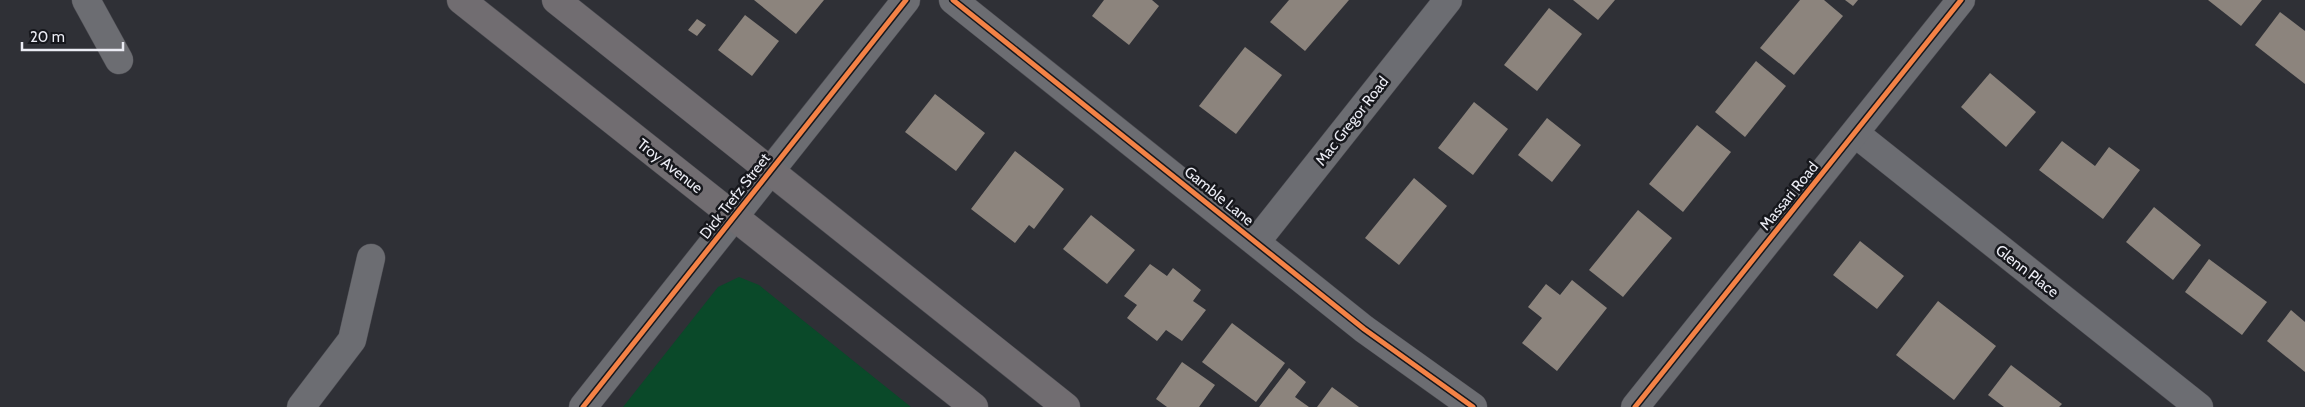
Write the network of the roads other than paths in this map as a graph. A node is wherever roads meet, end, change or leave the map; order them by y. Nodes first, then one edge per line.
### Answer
1 (86, 0) edge
2 (461, 0) edge
3 (556, 0) edge
4 (906, 0) edge
5 (953, 0) edge
6 (1448, 0) edge
7 (1961, 0) edge
8 (119, 60) dead end
9 (1856, 134) junction
10 (769, 172) junction
11 (735, 217) junction
12 (1256, 242) junction
13 (371, 258) dead end
14 (301, 407) edge
15 (583, 407) edge
16 (974, 407) edge
17 (1066, 407) edge
18 (1473, 407) edge
19 (1635, 407) edge
20 (2199, 407) edge

1 - 8 street
2 - 11 main road, Troy Avenue
3 - 10 main road
4 - 10 street, Dick Trefz Street
5 - 12 street, Gamble Lane
6 - 12 street, Mac Gregor Road
7 - 9 street, Massari Road
9 - 19 street, Massari Road
9 - 20 street, Glenn Place
10 - 11 street, Dick Trefz Street
10 - 17 main road
11 - 15 street, Dick Trefz Street
11 - 16 main road, Troy Avenue
12 - 18 street, Gamble Lane
13 - 14 street

